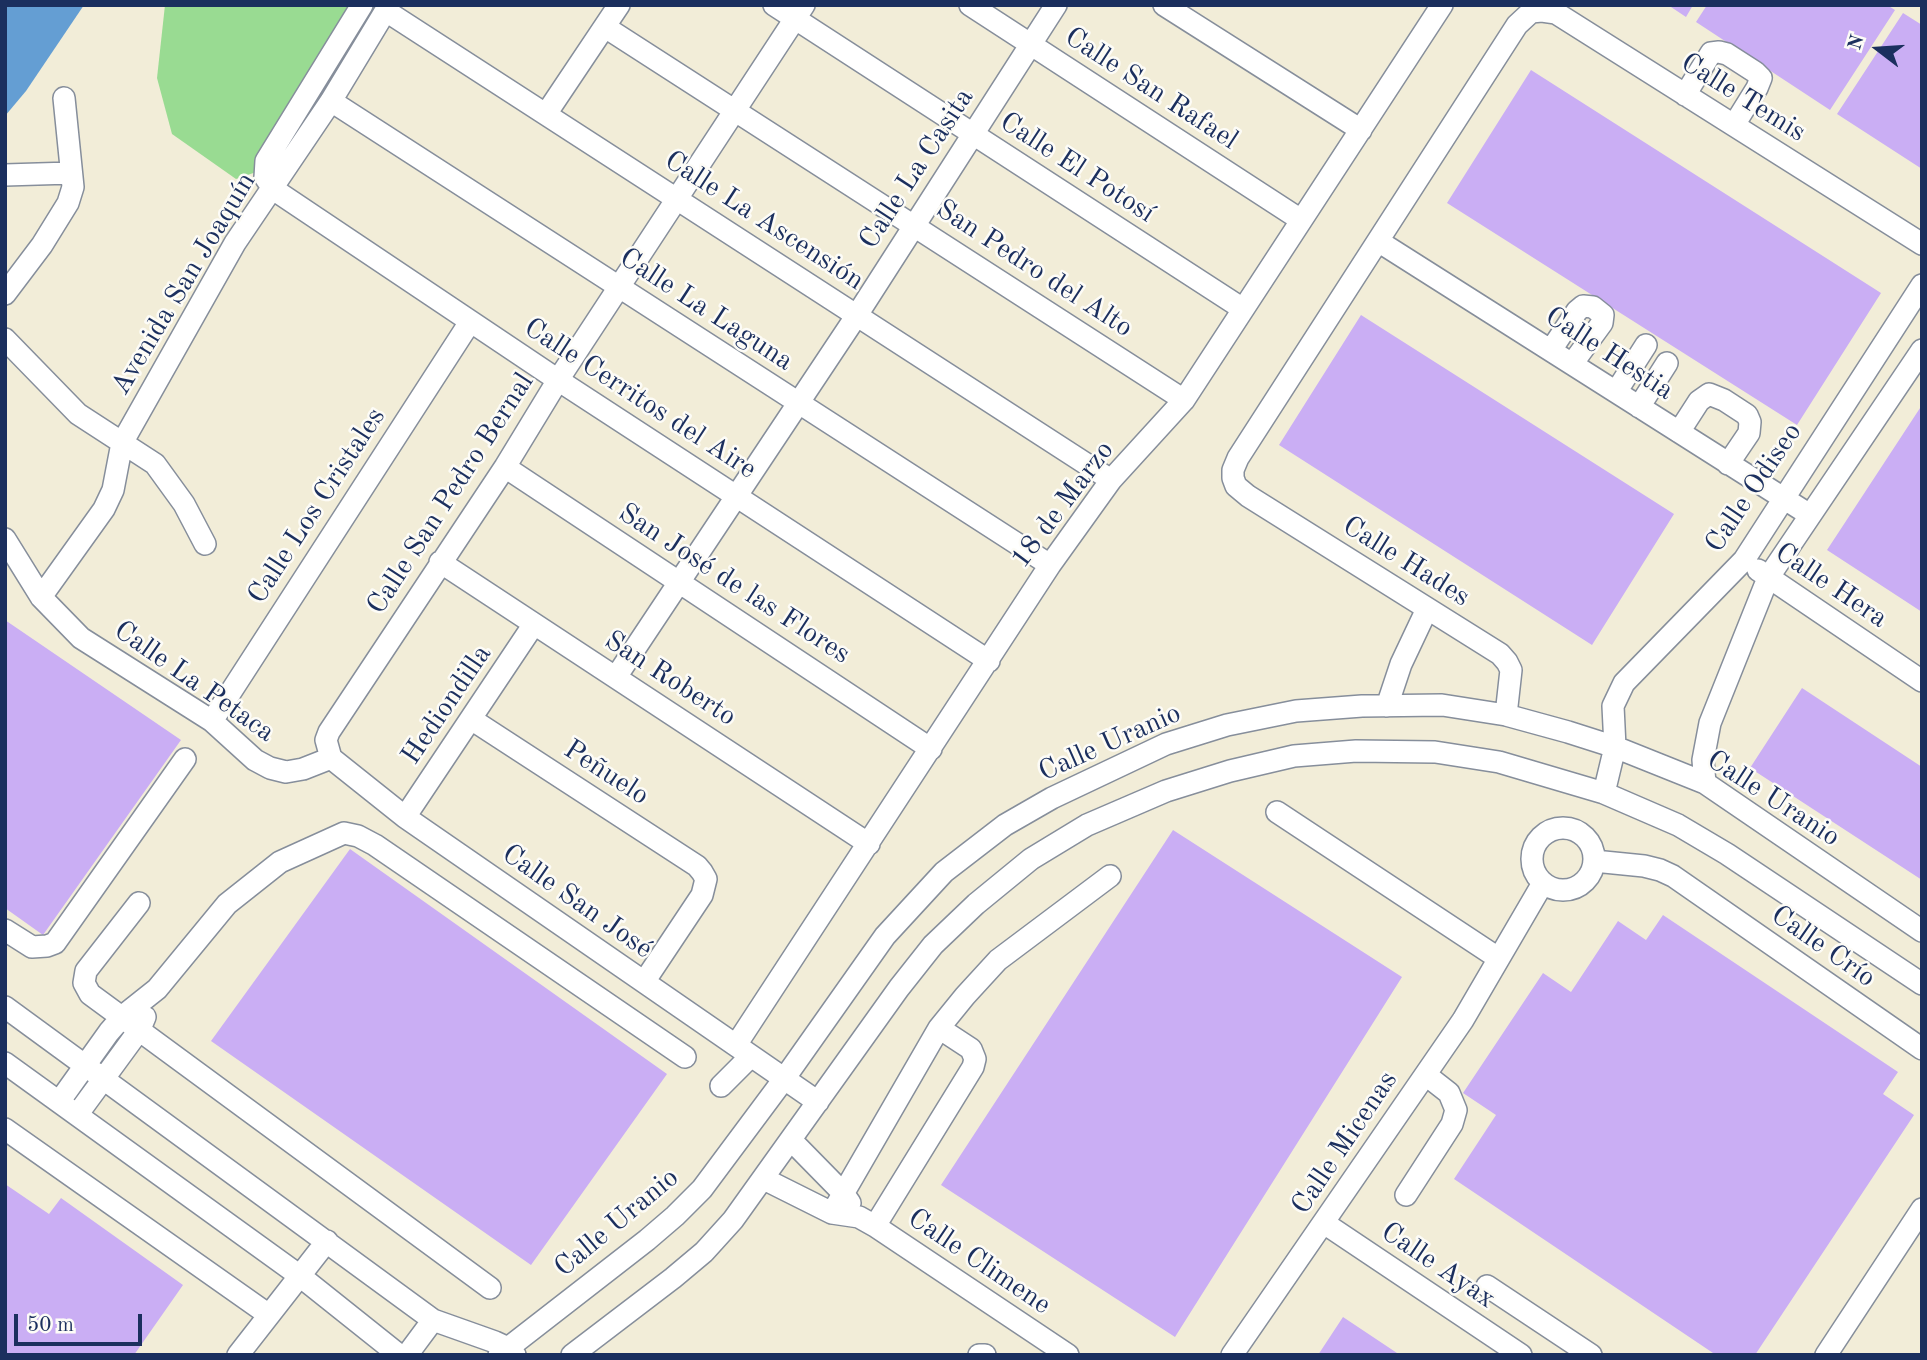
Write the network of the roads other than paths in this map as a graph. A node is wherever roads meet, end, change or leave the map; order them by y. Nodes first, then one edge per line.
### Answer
1 (362, 5) edge
2 (619, 5) edge
3 (774, 5) edge
4 (970, 5) edge
5 (1056, 5) edge
6 (1164, 5) edge
7 (1442, 5) edge
8 (388, 8) edge
9 (799, 12) edge
10 (605, 27) junction
11 (1030, 44) junction
12 (1685, 95) junction
13 (64, 98) dead end
14 (331, 101) junction
15 (734, 111) junction
16 (547, 114) junction
17 (1734, 125) junction
18 (1361, 130) junction
19 (973, 135) junction
20 (71, 173) junction
21 (5, 175) edge
22 (269, 183) junction
23 (677, 198) junction
24 (1301, 220) junction
25 (914, 225) junction
26 (1378, 241) junction
27 (1922, 244) edge
28 (1922, 285) edge
29 (619, 287) junction
30 (5, 294) edge
31 (1243, 309) junction
32 (857, 315) junction
33 (470, 322) junction
34 (5, 339) edge
35 (1646, 345) dead end
36 (1551, 350) junction
37 (1922, 350) edge
38 (1667, 363) dead end
39 (1573, 364) junction
40 (558, 380) junction
41 (1616, 392) junction
42 (1184, 400) junction
43 (799, 403) junction
44 (1639, 407) junction
45 (1679, 432) junction
46 (122, 443) junction
47 (1728, 464) junction
48 (505, 467) junction
49 (1111, 480) junction
50 (737, 496) junction
51 (1783, 498) junction
52 (1810, 515) junction
53 (5, 539) edge
54 (205, 544) dead end
55 (1744, 560) junction
56 (440, 562) junction
57 (1050, 565) junction
58 (1768, 578) junction
59 (680, 582) junction
60 (41, 597) junction
61 (1427, 608) junction
62 (534, 624) junction
63 (989, 660) junction
64 (616, 677) junction
65 (1922, 681) edge
66 (1387, 706) junction
67 (1506, 715) junction
68 (471, 719) junction
69 (212, 721) junction
70 (1615, 747) junction
71 (931, 748) junction
72 (331, 758) junction
73 (185, 759) dead end
74 (1705, 783) junction
75 (1604, 793) junction
76 (1277, 812) dead end
77 (405, 817) junction
78 (869, 844) junction
79 (1594, 861) junction
80 (1110, 876) dead end
81 (1543, 883) junction
82 (139, 903) dead end
83 (5, 930) edge
84 (1922, 932) edge
85 (1498, 958) junction
86 (644, 982) junction
87 (1922, 984) edge
88 (5, 1007) edge
89 (132, 1022) junction
90 (939, 1028) junction
91 (1922, 1049) edge
92 (744, 1051) junction
93 (685, 1056) dead end
94 (5, 1063) edge
95 (87, 1065) junction
96 (1426, 1075) junction
97 (105, 1078) junction
98 (784, 1079) junction
99 (721, 1086) dead end
100 (59, 1102) junction
101 (818, 1102) junction
102 (77, 1115) junction
103 (5, 1129) edge
104 (791, 1140) junction
105 (764, 1179) junction
106 (843, 1193) junction
107 (1406, 1195) dead end
108 (1922, 1209) edge
109 (832, 1213) junction
110 (867, 1221) junction
111 (1324, 1223) junction
112 (327, 1241) junction
113 (300, 1276) junction
114 (1488, 1286) dead end
115 (491, 1288) dead end
116 (269, 1315) junction
117 (433, 1320) junction
118 (507, 1352) edge
119 (238, 1355) edge
120 (399, 1355) edge
121 (407, 1355) edge
122 (572, 1355) edge
123 (979, 1355) edge
124 (985, 1355) edge
125 (1068, 1355) edge
126 (1231, 1355) edge
127 (1521, 1355) edge
128 (1591, 1355) edge
129 (1826, 1355) edge

1 - 22 street, Avenida San Joaquín
2 - 10 street
3 - 9 street, Calle El Potosí
4 - 11 street, Calle San Rafael
5 - 11 street, Calle La Casita
6 - 18 street
7 - 18 street, 18 de Marzo
8 - 14 street, Avenida San Joaquín
8 - 16 street, Calle La Ascensión
9 - 15 street, Calle San Pedro Bernal
9 - 19 street, Calle El Potosí
10 - 15 street, San Pedro del Alto
10 - 16 street
11 - 19 street, Calle La Casita
11 - 24 street, Calle San Rafael
12 - 17 street, Calle Temis
12 - 17 street
12 - 26 street, Calle Temis
13 - 20 street
14 - 22 street, Avenida San Joaquín
14 - 29 street, Calle La Laguna
15 - 23 street, Calle San Pedro Bernal
15 - 25 street, San Pedro del Alto
16 - 23 street, Calle La Ascensión
17 - 27 street, Calle Temis
18 - 24 street, 18 de Marzo
19 - 25 street, Calle La Casita
19 - 31 street, Calle El Potosí
20 - 21 street
20 - 30 street
22 - 33 street, Calle Cerritos del Aire
22 - 46 street, Avenida San Joaquín
23 - 29 street, Calle San Pedro Bernal
23 - 32 street, Calle La Ascensión
24 - 31 street, 18 de Marzo
25 - 32 street, Calle La Casita
25 - 42 street, San Pedro del Alto
26 - 36 street, Calle Hestia
26 - 61 street, Calle Hades
28 - 51 street, Calle Odiseo
29 - 40 street, Calle San Pedro Bernal
29 - 43 street, Calle La Laguna
31 - 42 street, 18 de Marzo
32 - 43 street, Calle La Casita
32 - 49 street, Calle La Ascensión
33 - 40 street, Calle Cerritos del Aire
33 - 69 street, Calle Los Cristales
34 - 46 street
35 - 41 street
36 - 39 street, Calle Hestia
36 - 39 street
37 - 52 street
38 - 44 street
39 - 41 street, Calle Hestia
40 - 48 street, Calle San Pedro Bernal
40 - 50 street, Calle Cerritos del Aire
41 - 44 street, Calle Hestia
42 - 49 street, 18 de Marzo
43 - 50 street, Calle La Casita
43 - 57 street, Calle La Laguna
44 - 45 street, Calle Hestia
45 - 47 street, Calle Hestia
45 - 47 street
46 - 54 street
46 - 60 street, Avenida San Joaquín
47 - 51 street, Calle Hestia
48 - 56 street, Calle San Pedro Bernal
48 - 59 street, San José de las Flores
49 - 57 street, 18 de Marzo
50 - 59 street, Calle La Casita
50 - 63 street, Calle Cerritos del Aire
51 - 52 street, Calle Hestia
51 - 55 street, Calle Odiseo
52 - 58 street
53 - 60 street, Calle La Petaca
55 - 58 street, Calle Hera
55 - 70 street, Calle Odiseo
56 - 62 street, San Roberto
56 - 72 street, Calle San Pedro Bernal
57 - 63 street, 18 de Marzo
58 - 65 street, Calle Hera
58 - 74 street
59 - 64 street, Calle La Casita
59 - 71 street, San José de las Flores
60 - 69 street, Calle La Petaca
61 - 66 street
61 - 67 street, Calle Hades
62 - 64 street, San Roberto
62 - 68 street, Hediondilla
63 - 71 street, 18 de Marzo
64 - 78 street, San Roberto
66 - 67 street, Calle Uranio
66 - 98 street, Calle Uranio
67 - 70 street, Calle Uranio
68 - 77 street, Hediondilla
68 - 86 street, Peñuelo
69 - 72 street, Calle La Petaca
70 - 74 street, Calle Uranio
70 - 75 street, Calle Odiseo
71 - 78 street, 18 de Marzo
72 - 77 street, Calle San José
73 - 83 street
74 - 84 street, Calle Uranio
75 - 87 street
75 - 101 street
76 - 85 street
77 - 86 street, Calle San José
78 - 92 street, 18 de Marzo
79 - 81 street
79 - 81 street
79 - 91 street, Calle Crío
80 - 90 street
81 - 85 street, Calle Micenas
82 - 89 street
85 - 96 street, Calle Micenas
86 - 92 street, Calle San José
88 - 95 street
89 - 93 street
89 - 95 street
89 - 97 street
89 - 115 street
90 - 106 street
90 - 110 street
92 - 98 street, Calle San José
92 - 99 street, 18 de Marzo
94 - 100 street
95 - 97 street
95 - 100 street
96 - 107 street
96 - 111 street, Calle Micenas
97 - 102 street
97 - 112 street
98 - 101 street, Calle San José
98 - 118 street, Calle Uranio
100 - 102 street
101 - 104 street
102 - 113 street
103 - 116 street
104 - 105 street
104 - 106 street, Calle Climene
105 - 109 street, Calle Climene
105 - 122 street
106 - 109 street
106 - 110 street, Calle Climene
108 - 129 street
109 - 110 street, Calle Climene
110 - 125 street, Calle Climene
111 - 126 street, Calle Micenas
111 - 127 street, Calle Ayax
112 - 113 street
112 - 117 street
113 - 116 street
113 - 120 street
114 - 128 street
116 - 119 street
117 - 118 street
117 - 121 street
123 - 124 street

